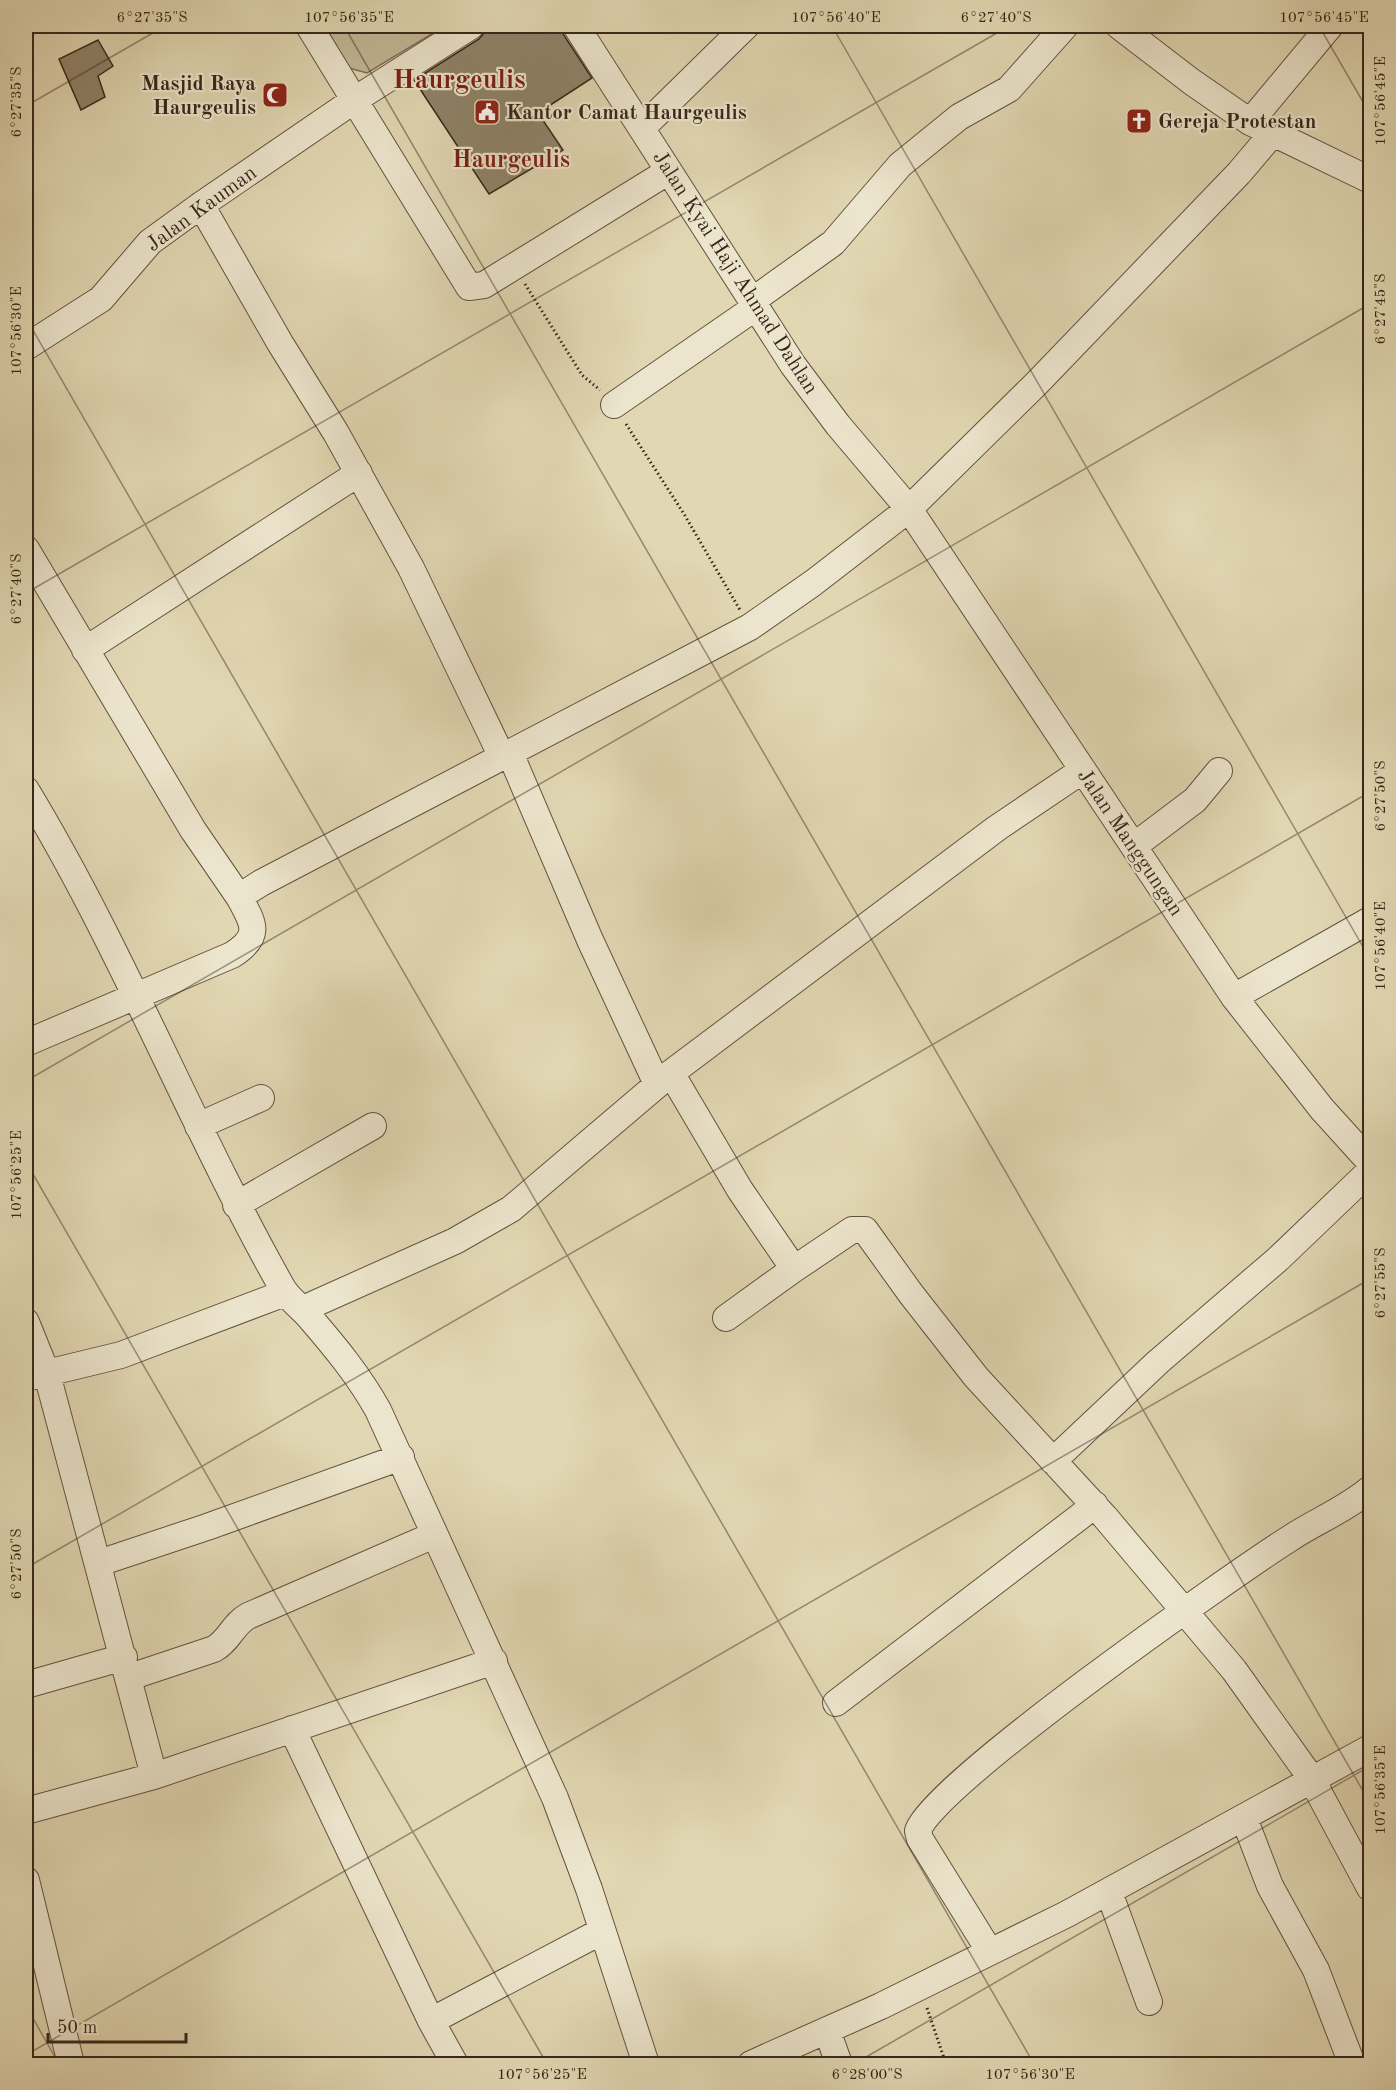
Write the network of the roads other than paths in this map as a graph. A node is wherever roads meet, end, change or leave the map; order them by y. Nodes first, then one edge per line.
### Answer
1 (309, 26) edge
2 (471, 26) edge
3 (576, 26) edge
4 (746, 26) edge
5 (1065, 26) edge
6 (1119, 26) edge
7 (1330, 26) edge
8 (356, 99) junction
9 (642, 128) junction
10 (1261, 128) junction
11 (669, 171) junction
12 (1371, 180) edge
13 (201, 205) junction
14 (754, 304) junction
15 (26, 347) edge
16 (614, 405) road end
17 (359, 473) junction
18 (909, 509) junction
19 (26, 549) edge
20 (85, 650) junction
21 (506, 755) junction
22 (1083, 770) junction
23 (1219, 771) dead end
24 (26, 790) edge
25 (1134, 846) junction
26 (239, 897) junction
27 (1371, 920) edge
28 (135, 996) junction
29 (1234, 997) junction
30 (26, 1043) edge
31 (664, 1079) junction
32 (261, 1098) dead end
33 (198, 1126) junction
34 (373, 1126) dead end
35 (1371, 1162) edge
36 (1371, 1171) edge
37 (237, 1204) junction
38 (794, 1269) junction
39 (294, 1301) junction
40 (726, 1318) dead end
41 (26, 1322) edge
42 (36, 1376) edge
43 (401, 1457) junction
44 (1053, 1461) junction
45 (1371, 1490) edge
46 (1095, 1505) junction
47 (434, 1534) junction
48 (99, 1563) junction
49 (1184, 1609) junction
50 (494, 1661) junction
51 (127, 1667) junction
52 (26, 1685) edge
53 (836, 1703) dead end
54 (292, 1729) junction
55 (1371, 1748) edge
56 (154, 1776) junction
57 (1311, 1778) junction
58 (26, 1811) edge
59 (1244, 1818) junction
60 (26, 1880) edge
61 (1368, 1880) edge
62 (1109, 1892) junction
63 (602, 1931) junction
64 (990, 1952) junction
65 (1149, 2002) dead end
66 (431, 2021) junction
67 (826, 2030) junction
68 (71, 2064) edge
69 (454, 2064) edge
70 (646, 2064) edge
71 (751, 2064) edge
72 (839, 2064) edge
73 (1352, 2064) edge

1 - 8 street
2 - 8 street, Jalan Kauman
3 - 9 street, Jalan Kyai Haji Ahmad Dahlan
4 - 9 street
5 - 14 street
6 - 10 street
7 - 10 street
8 - 11 street
8 - 13 street, Jalan Kauman
9 - 11 street, Jalan Kyai Haji Ahmad Dahlan
10 - 12 street
10 - 18 street
11 - 14 street, Jalan Kyai Haji Ahmad Dahlan
13 - 15 street, Jalan Kauman
13 - 17 street
14 - 16 street
14 - 18 street, Jalan Kyai Haji Ahmad Dahlan
17 - 20 street
17 - 21 street
18 - 21 street
18 - 22 street, Jalan Manggungan
19 - 20 street
20 - 26 street
21 - 26 street
21 - 31 street
22 - 25 street, Jalan Manggungan
22 - 31 street
23 - 25 street
24 - 28 street
25 - 29 street, Jalan Manggungan
26 - 28 street
27 - 29 street
28 - 30 street
28 - 33 street
29 - 35 street, Jalan Manggungan
31 - 38 street
31 - 39 street
32 - 33 street
33 - 37 street
34 - 37 street
36 - 44 street
37 - 39 street
38 - 40 street
38 - 44 street
39 - 42 street
39 - 43 street
41 - 42 street
42 - 48 street
43 - 47 street
43 - 48 street
44 - 46 street
45 - 49 street
46 - 49 street
46 - 53 street
47 - 50 street
47 - 51 street
48 - 51 street
49 - 57 street
49 - 64 street
50 - 54 street
50 - 63 street
51 - 52 street
51 - 56 street
54 - 56 street
54 - 66 street
55 - 57 street
56 - 58 street
57 - 59 street
57 - 61 street
59 - 62 street
59 - 73 street
60 - 68 street
62 - 64 street
62 - 65 street
63 - 66 street
63 - 70 street
64 - 67 street
66 - 69 street
67 - 71 street
67 - 72 street

